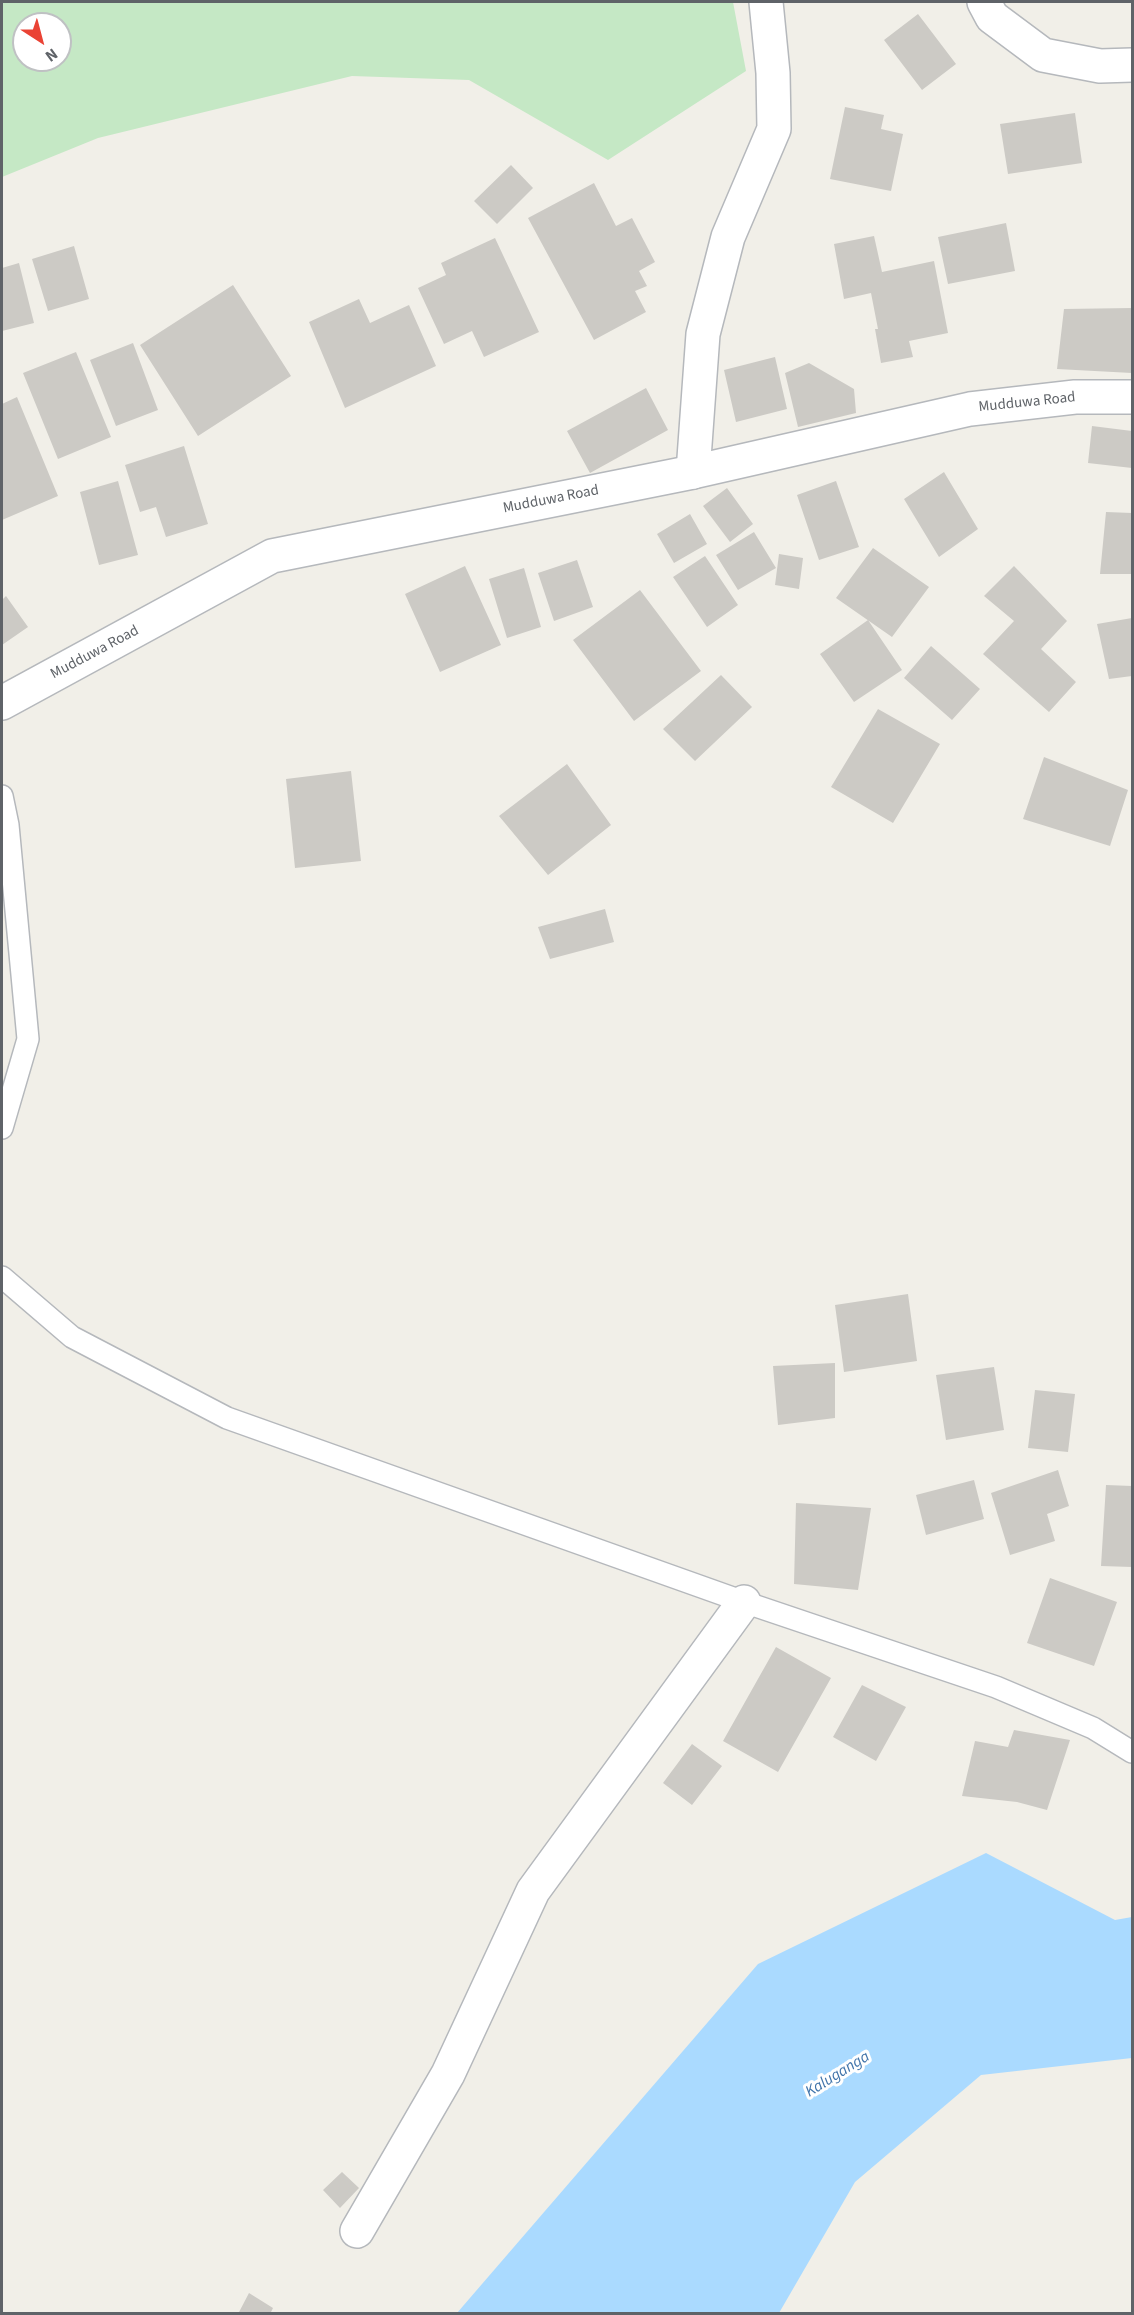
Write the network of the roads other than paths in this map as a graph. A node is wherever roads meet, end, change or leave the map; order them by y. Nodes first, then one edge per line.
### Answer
1 (766, 2) edge
2 (984, 2) edge
3 (1132, 65) edge
4 (1132, 397) edge
5 (693, 472) junction
6 (2, 703) edge
7 (2, 796) edge
8 (2, 1128) edge
9 (2, 1277) edge
10 (744, 1602) junction
11 (1132, 1752) edge
12 (357, 2231) dead end

1 - 5 street
2 - 3 street
4 - 5 street, Mudduwa Road
5 - 6 street, Mudduwa Road
7 - 8 lane
9 - 10 lane
10 - 11 lane
10 - 12 street

